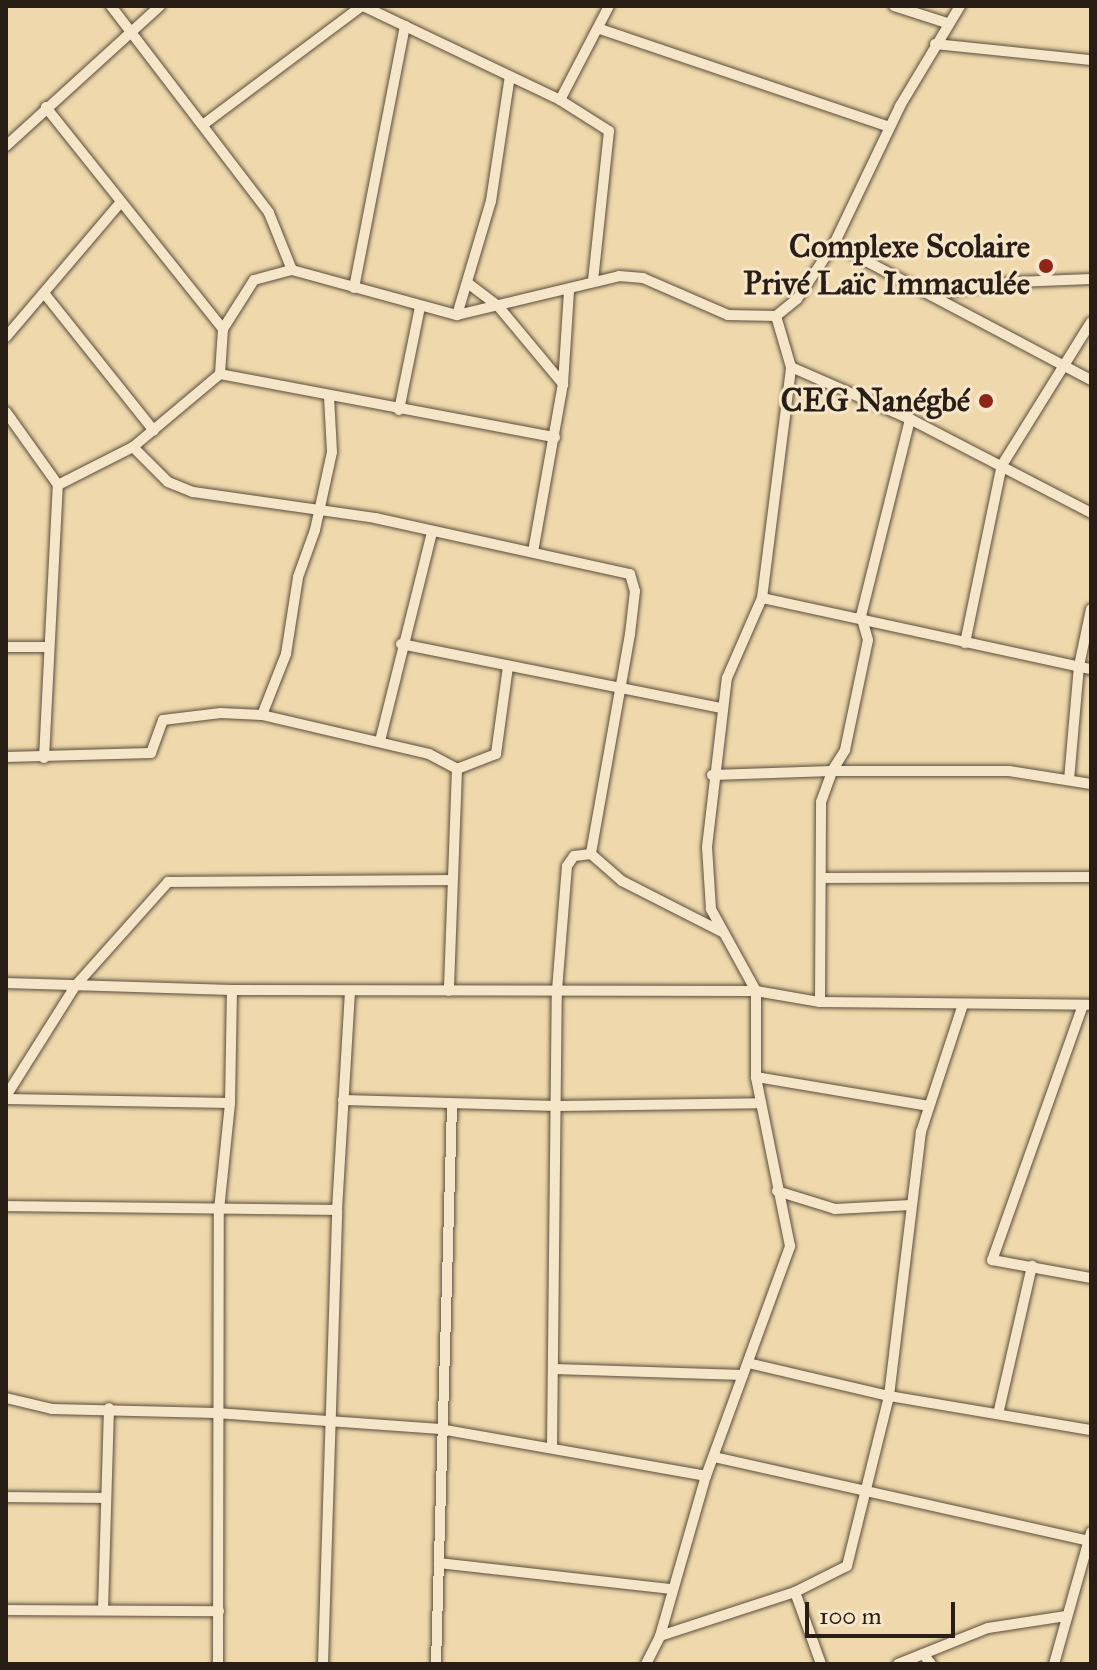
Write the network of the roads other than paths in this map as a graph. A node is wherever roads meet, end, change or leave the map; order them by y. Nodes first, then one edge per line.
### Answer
1 (111, 6) edge
2 (160, 6) edge
3 (362, 6) edge
4 (608, 6) edge
5 (894, 6) edge
6 (960, 6) edge
7 (947, 23) junction
8 (405, 26) junction
9 (600, 29) junction
10 (131, 33) junction
11 (935, 44) junction
12 (1091, 60) edge
13 (510, 76) junction
14 (560, 100) junction
15 (46, 107) junction
16 (204, 124) junction
17 (889, 127) junction
18 (6, 146) edge
19 (119, 204) junction
20 (834, 244) junction
21 (292, 270) junction
22 (1091, 279) edge
23 (593, 280) junction
24 (469, 284) junction
25 (354, 288) junction
26 (569, 290) junction
27 (44, 293) junction
28 (931, 294) junction
29 (498, 306) junction
30 (420, 307) junction
31 (457, 315) junction
32 (776, 316) junction
33 (1091, 322) edge
34 (223, 329) junction
35 (6, 337) edge
36 (1063, 365) junction
37 (791, 367) junction
38 (220, 374) junction
39 (1091, 380) edge
40 (563, 384) junction
41 (329, 397) junction
42 (399, 410) junction
43 (6, 412) edge
44 (910, 419) junction
45 (154, 431) junction
46 (555, 437) junction
47 (133, 447) junction
48 (1002, 465) junction
49 (58, 485) junction
50 (320, 508) junction
51 (1091, 513) edge
52 (432, 533) junction
53 (533, 552) junction
54 (762, 598) junction
55 (1091, 609) edge
56 (861, 616) junction
57 (965, 643) junction
58 (401, 644) junction
59 (6, 647) edge
60 (47, 647) junction
61 (508, 666) junction
62 (1079, 666) junction
63 (1091, 669) edge
64 (619, 689) junction
65 (722, 708) junction
66 (262, 715) junction
67 (380, 741) junction
68 (6, 757) edge
69 (44, 758) junction
70 (457, 769) junction
71 (832, 771) junction
72 (712, 775) junction
73 (1069, 780) junction
74 (1091, 784) edge
75 (591, 854) junction
76 (1091, 877) edge
77 (821, 878) junction
78 (451, 880) junction
79 (722, 932) junction
80 (6, 983) edge
81 (76, 985) junction
82 (232, 990) junction
83 (557, 990) junction
84 (350, 991) junction
85 (449, 991) junction
86 (756, 991) junction
87 (820, 1002) junction
88 (1087, 1005) edge
89 (962, 1007) junction
90 (756, 1077) junction
91 (6, 1098) edge
92 (343, 1100) junction
93 (230, 1103) junction
94 (761, 1103) junction
95 (452, 1105) junction
96 (558, 1106) junction
97 (929, 1106) junction
98 (777, 1191) junction
99 (911, 1205) junction
100 (6, 1206) edge
101 (219, 1210) junction
102 (337, 1210) junction
103 (1032, 1266) junction
104 (1091, 1278) edge
105 (748, 1363) junction
106 (554, 1369) junction
107 (743, 1375) junction
108 (889, 1396) junction
109 (6, 1398) edge
110 (109, 1408) junction
111 (999, 1410) junction
112 (216, 1413) junction
113 (335, 1421) junction
114 (440, 1429) junction
115 (1091, 1430) edge
116 (552, 1447) junction
117 (714, 1457) junction
118 (706, 1476) junction
119 (867, 1493) junction
120 (6, 1497) edge
121 (105, 1498) junction
122 (1091, 1538) edge
123 (439, 1563) junction
124 (672, 1589) junction
125 (795, 1592) junction
126 (6, 1610) edge
127 (103, 1610) junction
128 (219, 1611) junction
129 (1066, 1616) junction
130 (660, 1636) junction
131 (923, 1654) junction
132 (218, 1664) edge
133 (323, 1664) edge
134 (436, 1664) edge
135 (646, 1664) edge
136 (821, 1664) edge
137 (898, 1664) edge
138 (931, 1664) edge
139 (1054, 1664) edge

1 - 10 street
2 - 10 street
3 - 8 street
3 - 16 street
4 - 9 street
5 - 7 street
6 - 7 street
7 - 11 street
8 - 13 street
8 - 25 street
9 - 14 street
9 - 17 street
10 - 15 street
10 - 16 street
11 - 12 street
11 - 17 street
13 - 14 street
13 - 24 street
14 - 23 street
15 - 18 street
15 - 19 street
16 - 21 street
17 - 20 street
19 - 27 street
19 - 34 street
20 - 28 street
20 - 32 street
21 - 25 street
21 - 34 street
22 - 28 street
23 - 26 street
23 - 32 street
24 - 29 street
24 - 31 street
25 - 30 street
26 - 29 street
26 - 40 street
27 - 35 street
27 - 45 street
28 - 36 street
29 - 31 street
29 - 40 street
30 - 31 street
30 - 42 street
32 - 37 street
33 - 36 street
34 - 38 street
36 - 39 street
36 - 48 street
37 - 44 street
37 - 54 street
38 - 41 street
38 - 45 street
40 - 46 street
41 - 42 street
41 - 50 street
42 - 46 street
43 - 49 street
44 - 48 street
44 - 56 street
45 - 47 street
46 - 53 street
47 - 49 street
47 - 50 street
48 - 51 street
48 - 57 street
49 - 60 street
50 - 52 street
50 - 66 street
52 - 53 street
52 - 58 street
53 - 64 street
54 - 56 street
54 - 65 street
55 - 62 street
56 - 57 street
56 - 71 street
57 - 62 street
58 - 61 street
58 - 67 street
59 - 60 street
60 - 69 street
61 - 64 street
61 - 70 street
62 - 63 street
62 - 73 street
64 - 65 street
64 - 75 street
65 - 72 street
66 - 67 street
66 - 69 street
67 - 70 street
68 - 69 street
70 - 78 street
71 - 72 street
71 - 73 street
71 - 77 street
72 - 79 street
73 - 74 street
75 - 79 street
75 - 83 street
76 - 77 street
77 - 87 street
78 - 81 street
78 - 85 street
79 - 86 street
80 - 81 street
81 - 82 street
81 - 91 street
82 - 84 street
82 - 93 street
83 - 85 street
83 - 86 street
83 - 96 street
84 - 85 street
84 - 92 street
86 - 87 street
86 - 90 street
87 - 89 street
88 - 89 street
88 - 103 street
89 - 97 street
90 - 94 street
90 - 97 street
91 - 93 street
92 - 95 street
92 - 102 street
93 - 101 street
94 - 96 street
94 - 98 street
95 - 96 street
95 - 114 street
96 - 106 street
97 - 99 street
98 - 99 street
98 - 105 street
99 - 108 street
100 - 101 street
101 - 102 street
101 - 112 street
102 - 113 street
103 - 104 street
103 - 111 street
105 - 107 street
105 - 108 street
106 - 107 street
106 - 116 street
107 - 117 street
108 - 111 street
108 - 119 street
109 - 110 street
110 - 112 street
110 - 121 street
111 - 115 street
112 - 113 street
112 - 128 street
113 - 114 street
113 - 133 street
114 - 116 street
114 - 123 street
116 - 118 street
117 - 118 street
117 - 119 street
118 - 124 street
119 - 122 street
119 - 125 street
120 - 121 street
121 - 127 street
122 - 129 street
123 - 124 street
123 - 134 street
124 - 130 street
125 - 130 street
125 - 136 street
126 - 127 street
127 - 128 street
128 - 132 street
129 - 131 street
129 - 139 street
130 - 135 street
131 - 137 street
131 - 138 street

